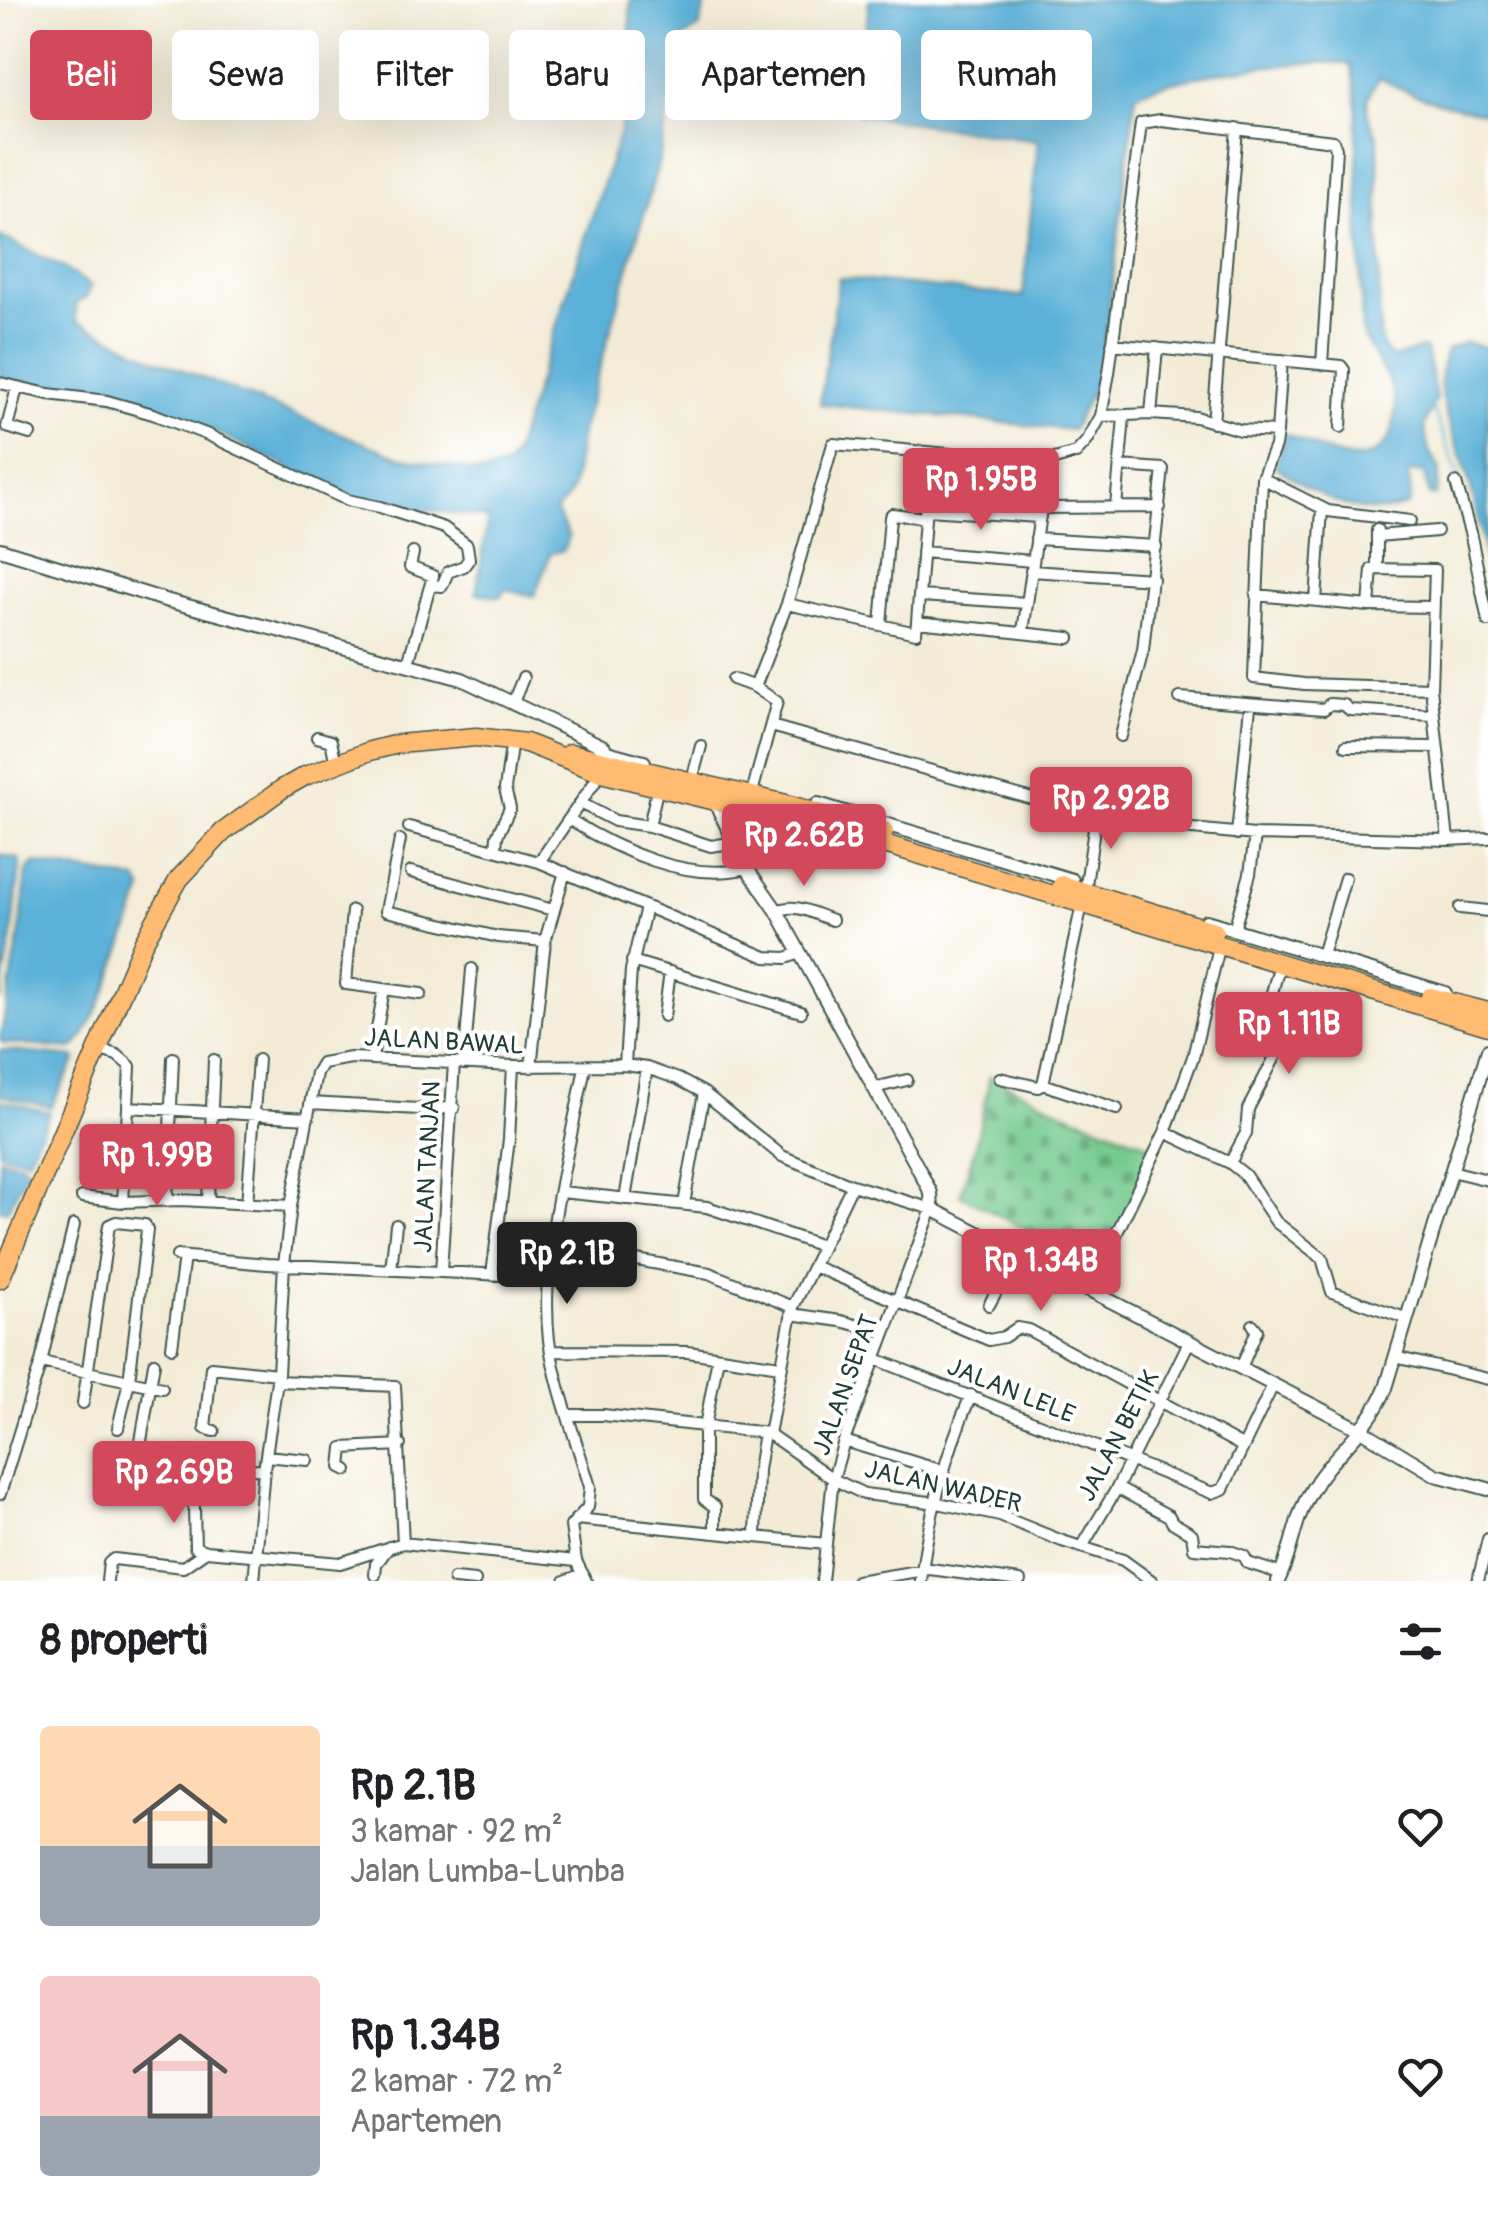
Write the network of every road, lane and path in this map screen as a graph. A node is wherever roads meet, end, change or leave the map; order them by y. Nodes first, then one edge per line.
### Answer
1 (1238, 128) junction
2 (1112, 344) junction
3 (1157, 348) junction
4 (1220, 354) junction
5 (1282, 360) junction
6 (1322, 364) junction
7 (0, 383) edge
8 (17, 388) junction
9 (1151, 414) junction
10 (1100, 416) junction
11 (1124, 417) junction
12 (1213, 423) junction
13 (1341, 427) dead end
14 (1277, 432) junction
15 (30, 434) dead end
16 (930, 454) junction
17 (1044, 462) junction
18 (1120, 466) junction
19 (1262, 478) junction
20 (1456, 483) dead end
21 (1160, 506) junction
22 (1116, 507) junction
23 (1322, 509) junction
24 (1041, 512) junction
25 (925, 514) junction
26 (1377, 518) junction
27 (1436, 531) dead end
28 (1404, 534) junction
29 (1377, 536) junction
30 (1036, 538) junction
31 (1156, 546) junction
32 (0, 548) edge
33 (922, 552) junction
34 (412, 553) dead end
35 (1032, 566) junction
36 (1377, 569) junction
37 (1153, 579) junction
38 (430, 585) junction
39 (920, 596) junction
40 (1256, 596) junction
41 (1316, 601) junction
42 (787, 604) junction
43 (1027, 604) junction
44 (1368, 606) junction
45 (1433, 607) junction
46 (1488, 621) edge
47 (881, 625) junction
48 (920, 626) junction
49 (1024, 631) junction
50 (1069, 638) dead end
51 (408, 664) junction
52 (524, 678) dead end
53 (732, 679) dead end
54 (755, 687) junction
55 (1431, 688) junction
56 (1180, 698) dead end
57 (513, 702) junction
58 (1250, 706) junction
59 (1432, 714) junction
60 (771, 726) junction
61 (1122, 736) dead end
62 (317, 737) dead end
63 (512, 740) junction
64 (700, 746) dead end
65 (1346, 746) dead end
66 (1436, 748) junction
67 (605, 762) junction
68 (330, 766) junction
69 (693, 776) junction
70 (658, 786) junction
71 (753, 789) junction
72 (715, 803) junction
73 (582, 804) junction
74 (1096, 814) junction
75 (570, 820) junction
76 (648, 826) junction
77 (410, 827) dead end
78 (1238, 834) junction
79 (1254, 835) junction
80 (1488, 838) edge
81 (400, 840) dead end
82 (1448, 840) junction
83 (737, 842) junction
84 (496, 850) junction
85 (539, 862) junction
86 (748, 868) junction
87 (411, 872) dead end
88 (565, 872) junction
89 (1345, 878) dead end
90 (1086, 885) junction
91 (646, 907) junction
92 (1460, 908) dead end
93 (1081, 909) junction
94 (553, 910) junction
95 (352, 911) dead end
96 (777, 911) junction
97 (1488, 911) edge
98 (832, 920) dead end
99 (1234, 929) junction
100 (544, 941) junction
101 (1218, 952) junction
102 (800, 953) junction
103 (1322, 955) junction
104 (632, 962) junction
105 (472, 969) dead end
106 (1278, 970) junction
107 (670, 972) junction
108 (384, 989) junction
109 (422, 994) dead end
110 (1408, 996) junction
111 (1488, 1004) edge
112 (802, 1012) dead end
113 (1488, 1012) edge
114 (664, 1016) dead end
115 (1488, 1028) edge
116 (98, 1049) junction
117 (1488, 1050) edge
118 (173, 1058) dead end
119 (372, 1058) junction
120 (214, 1060) dead end
121 (258, 1060) dead end
122 (459, 1063) junction
123 (625, 1065) junction
124 (513, 1066) junction
125 (532, 1066) junction
126 (585, 1068) junction
127 (648, 1068) junction
128 (1000, 1078) dead end
129 (907, 1080) dead end
130 (1043, 1084) junction
131 (874, 1088) junction
132 (704, 1093) junction
133 (310, 1103) junction
134 (128, 1107) junction
135 (454, 1108) junction
136 (172, 1109) junction
137 (1116, 1109) dead end
138 (211, 1113) junction
139 (254, 1115) junction
140 (299, 1118) junction
141 (1165, 1132) junction
142 (1230, 1163) junction
143 (1451, 1171) junction
144 (1488, 1180) edge
145 (852, 1186) junction
146 (562, 1192) junction
147 (82, 1197) dead end
148 (625, 1199) junction
149 (167, 1200) junction
150 (208, 1201) junction
151 (123, 1202) junction
152 (247, 1204) junction
153 (684, 1204) junction
154 (292, 1206) junction
155 (932, 1209) junction
156 (74, 1225) dead end
157 (396, 1225) dead end
158 (553, 1245) junction
159 (822, 1246) junction
160 (1017, 1253) junction
161 (276, 1264) junction
162 (813, 1266) junction
163 (391, 1269) junction
164 (442, 1272) junction
165 (492, 1275) junction
166 (548, 1277) junction
167 (0, 1279) edge
168 (1090, 1289) junction
169 (897, 1302) junction
170 (989, 1305) dead end
171 (792, 1311) junction
172 (1405, 1318) junction
173 (1253, 1325) dead end
174 (885, 1333) junction
175 (1188, 1342) junction
176 (172, 1347) dead end
177 (551, 1351) junction
178 (718, 1357) junction
179 (1395, 1357) junction
180 (876, 1359) junction
181 (40, 1362) junction
182 (154, 1362) dead end
183 (780, 1366) junction
184 (1242, 1368) junction
185 (89, 1373) junction
186 (271, 1375) junction
187 (1488, 1380) edge
188 (129, 1381) junction
189 (1272, 1384) junction
190 (157, 1386) junction
191 (971, 1396) junction
192 (1162, 1401) junction
193 (83, 1403) dead end
194 (570, 1415) junction
195 (706, 1426) junction
196 (118, 1428) dead end
197 (214, 1430) dead end
198 (1363, 1431) junction
199 (766, 1433) junction
200 (844, 1441) junction
201 (400, 1445) junction
202 (1242, 1446) junction
203 (139, 1453) dead end
204 (266, 1456) junction
205 (307, 1460) dead end
206 (1131, 1460) junction
207 (166, 1463) dead end
208 (258, 1469) junction
209 (193, 1470) junction
210 (347, 1470) dead end
211 (943, 1471) junction
212 (833, 1480) junction
213 (1117, 1488) junction
214 (1488, 1490) edge
215 (0, 1494) edge
216 (938, 1502) junction
217 (576, 1518) junction
218 (715, 1532) junction
219 (756, 1537) junction
220 (1488, 1539) edge
221 (403, 1544) junction
222 (826, 1544) junction
223 (1082, 1547) junction
224 (388, 1549) junction
225 (206, 1552) junction
226 (257, 1552) junction
227 (576, 1560) junction
228 (187, 1566) junction
229 (375, 1575) dead end
230 (922, 1575) edge
231 (1280, 1577) edge
232 (585, 1578) edge
233 (454, 1579) edge
234 (107, 1581) edge
235 (186, 1581) edge
236 (254, 1581) edge
237 (475, 1581) edge
238 (564, 1581) edge
239 (822, 1581) edge
240 (857, 1581) edge
241 (1020, 1581) edge
242 (1152, 1581) edge
243 (1478, 1581) edge

1 - 2 street
1 - 4 street
1 - 6 street
2 - 3 street
2 - 10 street
3 - 4 street
3 - 9 street
4 - 5 street
4 - 12 street
5 - 6 street
5 - 14 street
6 - 13 street
7 - 8 street
8 - 15 street
8 - 38 street
9 - 11 street
9 - 12 street
10 - 11 street
10 - 17 street
11 - 18 street
12 - 14 street
14 - 19 street
16 - 17 street
16 - 25 street
16 - 42 street
17 - 24 street
18 - 21 street
18 - 22 street
19 - 23 street
19 - 40 street
20 - 46 street
21 - 22 street
21 - 31 street
22 - 24 street
23 - 26 street
23 - 41 street
24 - 25 street
24 - 30 street
25 - 33 street
25 - 47 street
26 - 28 street
26 - 29 street
27 - 28 street
28 - 29 street
29 - 36 street
30 - 31 street
30 - 35 street
31 - 37 street
32 - 51 street
33 - 35 street
33 - 39 street
34 - 38 street
35 - 37 street
35 - 43 street
36 - 44 street
36 - 45 street
37 - 61 street
38 - 51 street
39 - 43 street
39 - 48 street
40 - 41 street
40 - 55 street
41 - 44 street
42 - 47 street
42 - 54 street
43 - 49 street
44 - 45 street
45 - 55 street
47 - 48 street
48 - 49 street
49 - 50 street
51 - 57 street
52 - 57 street
53 - 54 street
54 - 60 street
55 - 59 street
56 - 58 street
57 - 67 street
58 - 59 street
58 - 78 street
59 - 66 street
60 - 71 street
60 - 74 street
62 - 68 street
63 - 67 highway
63 - 68 highway
63 - 84 street
64 - 69 street
65 - 66 street
66 - 82 street
67 - 69 street
67 - 70 highway
67 - 73 street
67 - 110 highway
68 - 116 highway
69 - 71 street
70 - 72 highway
70 - 76 street
71 - 90 street
72 - 83 street
72 - 93 street
72 - 110 highway
73 - 75 street
73 - 76 street
74 - 78 street
74 - 90 street
75 - 85 street
75 - 86 street
76 - 83 street
77 - 84 street
78 - 79 street
79 - 82 street
79 - 99 street
80 - 82 street
81 - 100 street
83 - 86 street
84 - 85 street
85 - 88 street
86 - 96 street
87 - 94 street
88 - 91 street
88 - 94 street
89 - 103 street
90 - 99 street
91 - 102 street
91 - 104 street
92 - 97 street
93 - 101 street
93 - 130 street
94 - 100 street
95 - 108 street
96 - 98 street
96 - 102 street
99 - 103 street
100 - 125 street
101 - 106 street
101 - 141 street
102 - 131 street
103 - 111 street
104 - 107 street
104 - 123 street
105 - 122 street, JALAN TANJAN
106 - 115 street
106 - 142 street
107 - 112 street
107 - 114 street
108 - 109 street
108 - 119 street
110 - 113 highway
110 - 115 highway
116 - 134 street
116 - 167 highway
117 - 143 street
118 - 136 street
119 - 122 street, JALAN BAWAL
119 - 133 street, JALAN BAWAL
120 - 138 street
121 - 139 street
122 - 124 street, JALAN BAWAL
122 - 135 street, JALAN TANJAN
123 - 126 street, JALAN BAWAL
123 - 127 street, JALAN BAWAL
124 - 125 street, JALAN BAWAL
124 - 165 street
125 - 126 street, JALAN BAWAL
126 - 146 street
127 - 132 street, JALAN BAWAL
127 - 148 street
128 - 130 street
129 - 131 street
130 - 137 street
131 - 155 street
132 - 145 street, JALAN BAWAL
132 - 153 street
133 - 135 street
133 - 140 street, JALAN BAWAL
134 - 136 street
134 - 151 street
135 - 164 street, JALAN TANJAN
136 - 138 street
136 - 149 street
138 - 139 street
138 - 150 street
139 - 140 street
139 - 152 street
140 - 154 street, JALAN BAWAL
141 - 142 street
141 - 168 street
142 - 172 street
143 - 144 street
143 - 172 street
145 - 155 street, JALAN BAWAL
145 - 159 street
146 - 148 street
146 - 158 street
147 - 151 street
148 - 153 street
149 - 150 street
149 - 151 street
150 - 152 street
152 - 154 street
153 - 159 street
154 - 161 street, JALAN BAWAL
155 - 160 street
155 - 169 street, JALAN SEPAT
156 - 181 street
157 - 163 street
158 - 166 street
158 - 171 street
159 - 162 street
160 - 168 street
160 - 170 street
161 - 163 street
161 - 176 street
161 - 186 street, JALAN BAWAL
162 - 169 street
162 - 171 street
163 - 164 street
164 - 165 street
165 - 166 street
166 - 177 street
168 - 175 street
169 - 174 street, JALAN SEPAT
169 - 192 street
171 - 174 street
171 - 183 street
172 - 179 street
173 - 184 street
174 - 180 street, JALAN SEPAT
175 - 184 street
175 - 192 street, JALAN BETIK
177 - 178 street
177 - 194 street
178 - 183 street
178 - 195 street
179 - 187 street
179 - 198 street
180 - 191 street, JALAN LELE
180 - 200 street, JALAN SEPAT
181 - 185 street
181 - 215 street
182 - 190 street
183 - 199 street
184 - 189 street
185 - 188 street
185 - 188 street
185 - 193 street
186 - 197 street
186 - 201 street
186 - 204 street, JALAN BAWAL
188 - 190 street
188 - 196 street
189 - 198 street
189 - 202 street
190 - 203 street
191 - 206 street, JALAN LELE
191 - 211 street
192 - 202 street
192 - 206 street, JALAN BETIK
194 - 195 street
194 - 217 street
195 - 199 street
195 - 218 street
198 - 214 street
198 - 231 street
199 - 212 street, JALAN WADER
199 - 219 street
200 - 211 street
200 - 212 street, JALAN SEPAT
201 - 210 street
201 - 221 street
202 - 206 street, JALAN LELE
204 - 205 street
204 - 208 street, JALAN BAWAL
206 - 213 street, JALAN BETIK
207 - 209 street
208 - 209 street
208 - 226 street, JALAN BAWAL
209 - 225 street
211 - 216 street
212 - 216 street, JALAN WADER
212 - 222 street, JALAN SEPAT
213 - 223 street, JALAN BETIK
213 - 231 street
216 - 223 street, JALAN WADER
216 - 230 street
217 - 218 street
217 - 227 street
218 - 219 street
219 - 222 street
220 - 243 street
221 - 224 street
221 - 227 street
222 - 239 street, JALAN SEPAT
223 - 242 street, JALAN WADER
224 - 226 street
224 - 229 street
225 - 226 street
225 - 228 street
226 - 236 street, JALAN BAWAL
227 - 232 street
228 - 234 street
228 - 235 street
230 - 240 street
230 - 241 street
232 - 238 street
233 - 237 street

